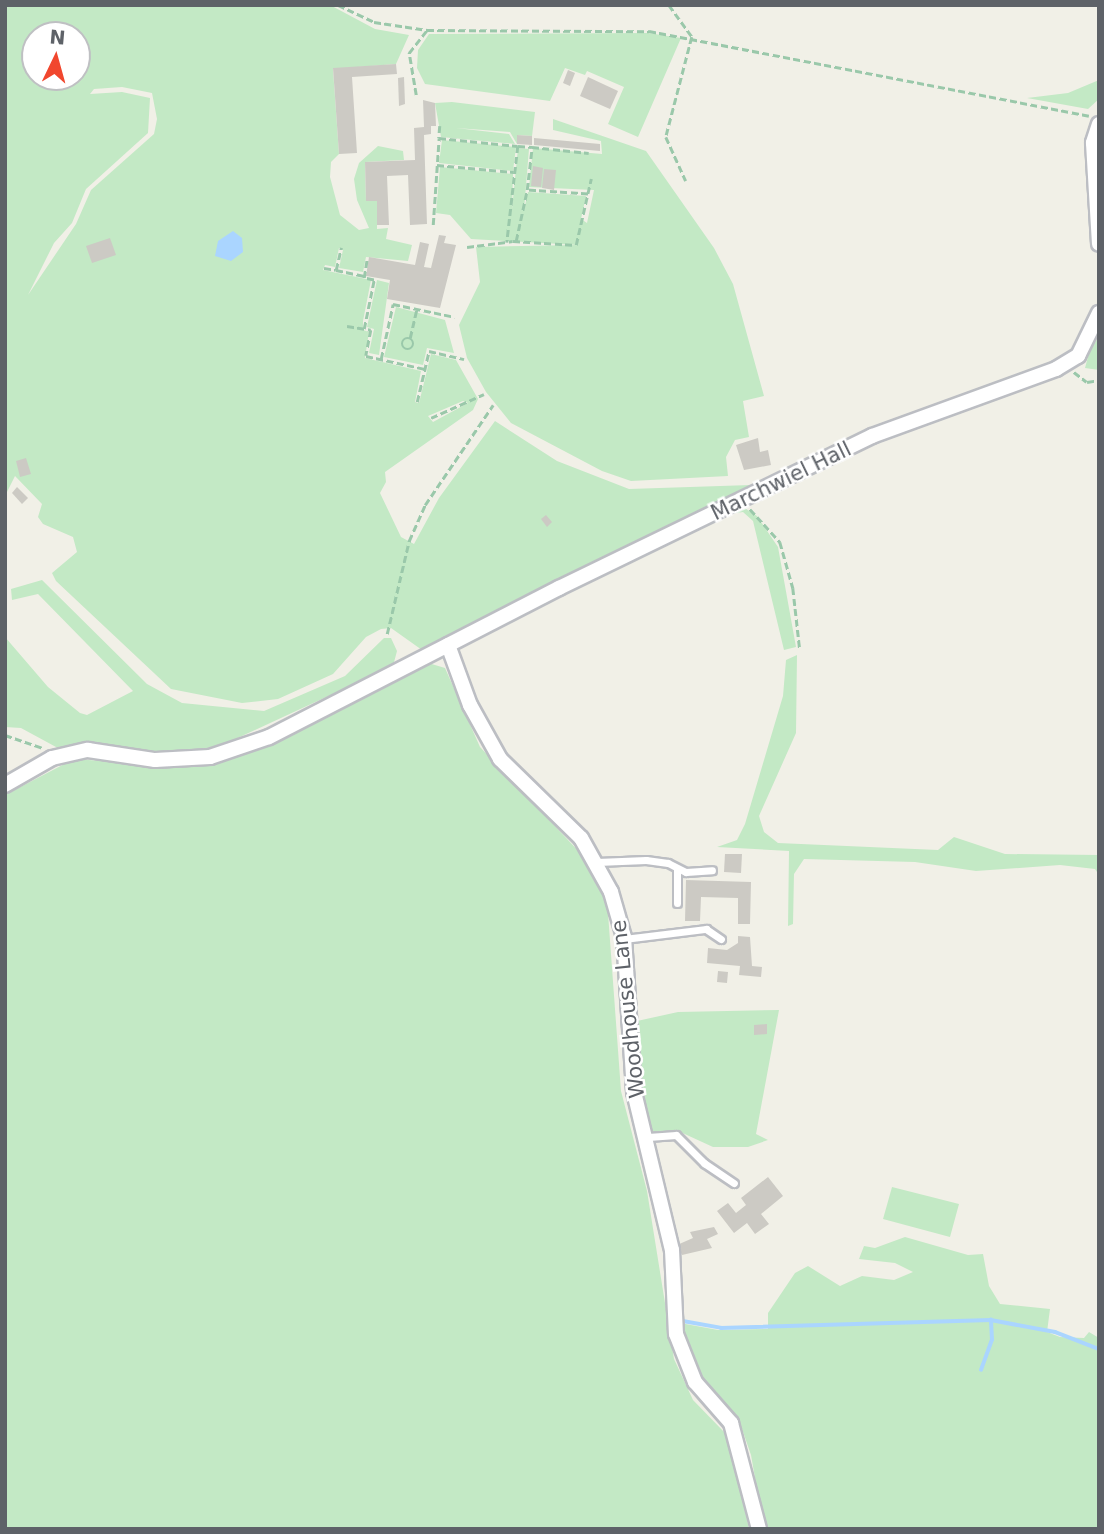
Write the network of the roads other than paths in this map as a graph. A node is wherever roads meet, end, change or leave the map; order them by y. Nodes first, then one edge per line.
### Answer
1 (1099, 121) edge
2 (1099, 244) edge
3 (1099, 313) edge
4 (448, 645) junction
5 (5, 786) edge
6 (597, 862) junction
7 (677, 869) junction
8 (712, 870) dead end
9 (677, 903) dead end
10 (624, 939) junction
11 (721, 939) dead end
12 (648, 1137) junction
13 (734, 1183) dead end
14 (759, 1529) edge

1 - 2 street
3 - 4 street, Marchwiel Hall
4 - 5 street, Marchwiel Hall
4 - 6 street, Woodhouse Lane
6 - 7 lane
6 - 10 street, Woodhouse Lane
7 - 8 lane
7 - 9 lane
10 - 11 lane
10 - 12 street, Woodhouse Lane
12 - 13 lane
12 - 14 street, Woodhouse Lane

